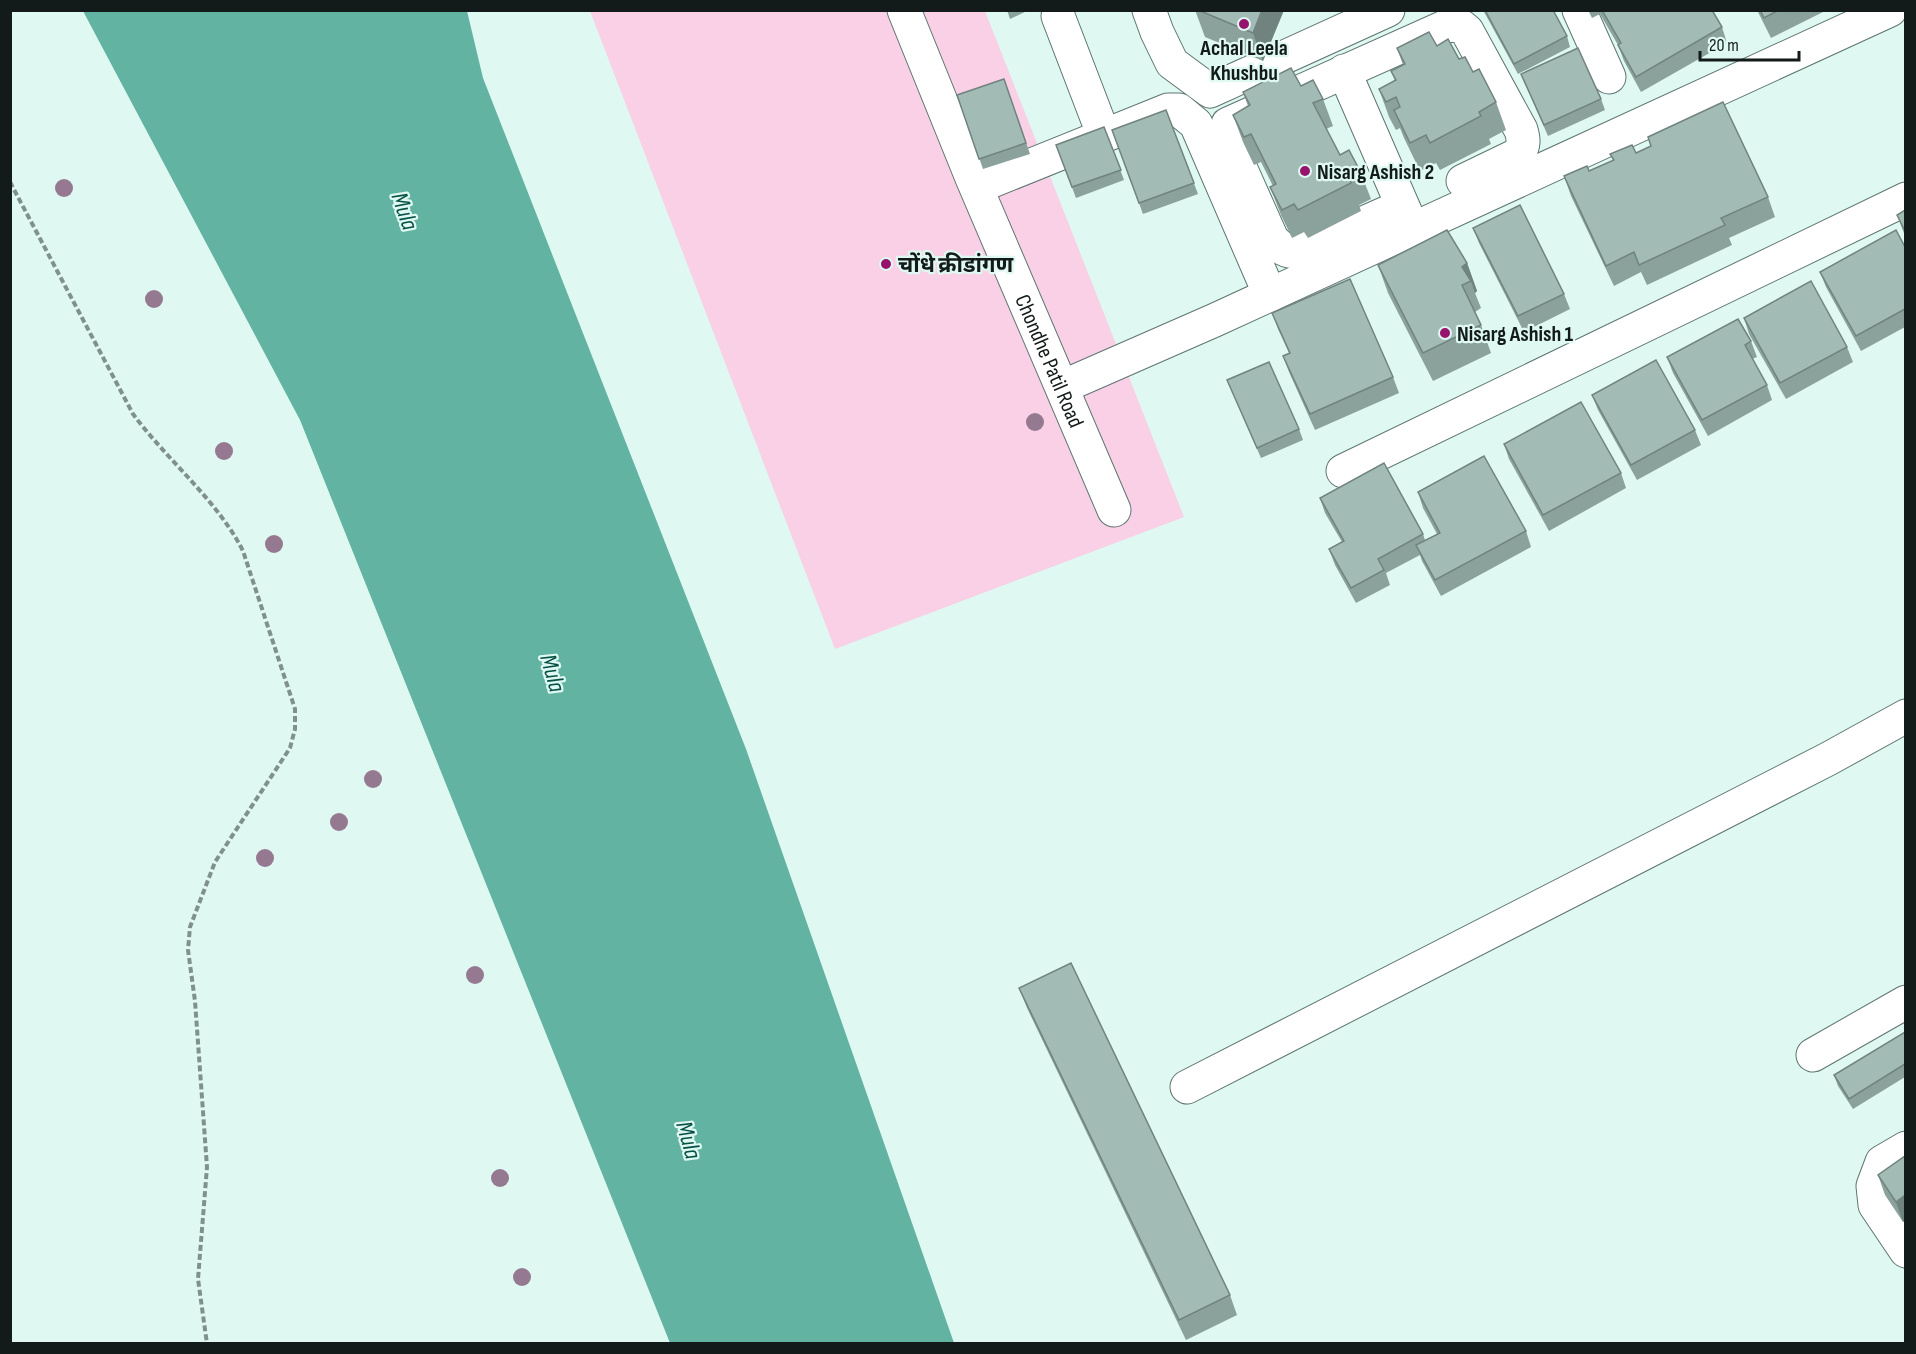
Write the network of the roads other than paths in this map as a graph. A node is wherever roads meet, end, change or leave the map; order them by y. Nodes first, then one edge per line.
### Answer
1 (904, 10) edge
2 (1149, 10) edge
3 (1388, 10) edge
4 (1579, 10) edge
5 (1890, 10) edge
6 (1058, 16) dead end
7 (1344, 71) junction
8 (1609, 77) dead end
9 (1104, 136) junction
10 (1463, 181) dead end
11 (976, 188) junction
12 (1905, 199) edge
13 (1420, 213) junction
14 (1270, 295) junction
15 (1062, 387) junction
16 (1343, 471) dead end
17 (1114, 510) dead end
18 (1905, 717) edge
19 (1905, 1002) edge
20 (1813, 1054) dead end
21 (1188, 1087) dead end
22 (1905, 1148) edge
23 (1905, 1251) edge

1 - 11 street, Chondhe Patil Road
2 - 3 street
4 - 8 street
5 - 13 street
6 - 9 street
7 - 10 street
7 - 13 street
7 - 13 street
9 - 11 street
9 - 14 street
11 - 15 street, Chondhe Patil Road
12 - 16 street
13 - 14 street
14 - 15 street
15 - 17 street, Chondhe Patil Road
18 - 21 street
19 - 20 street
22 - 23 street

